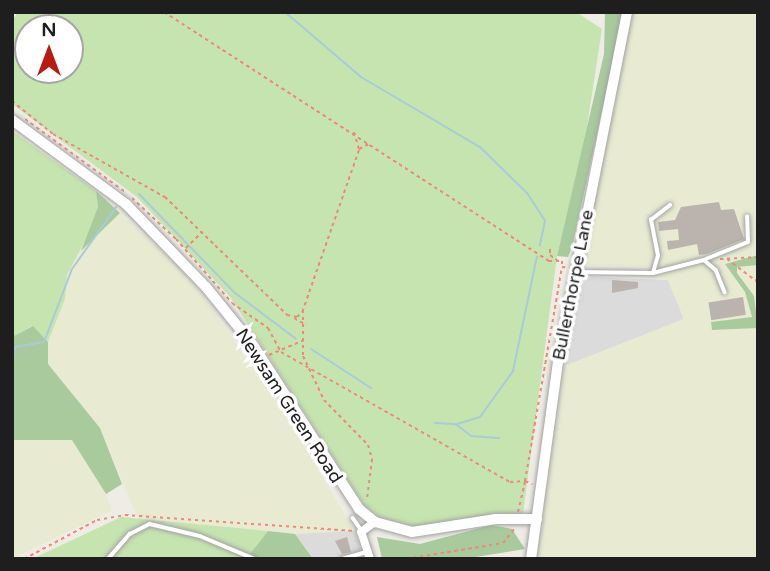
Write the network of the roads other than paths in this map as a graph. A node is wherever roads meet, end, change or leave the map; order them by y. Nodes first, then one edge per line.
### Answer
1 (626, 12) edge
2 (16, 118) edge
3 (670, 205) dead end
4 (747, 217) dead end
5 (704, 260) junction
6 (575, 270) junction
7 (653, 273) junction
8 (725, 292) dead end
9 (353, 517) dead end
10 (537, 519) junction
11 (375, 522) junction
12 (362, 531) junction
13 (368, 556) edge
14 (108, 559) edge
15 (255, 559) edge
16 (342, 559) edge
17 (531, 559) edge

1 - 6 street, Bullerthorpe Lane
2 - 11 street, Newsam Green Road
3 - 7 lane
4 - 5 lane
5 - 7 lane
5 - 8 lane
6 - 7 lane
6 - 10 street, Bullerthorpe Lane
9 - 12 lane
10 - 11 street
10 - 17 street, Bullerthorpe Lane
11 - 12 street
12 - 13 street
13 - 16 lane
14 - 15 lane

